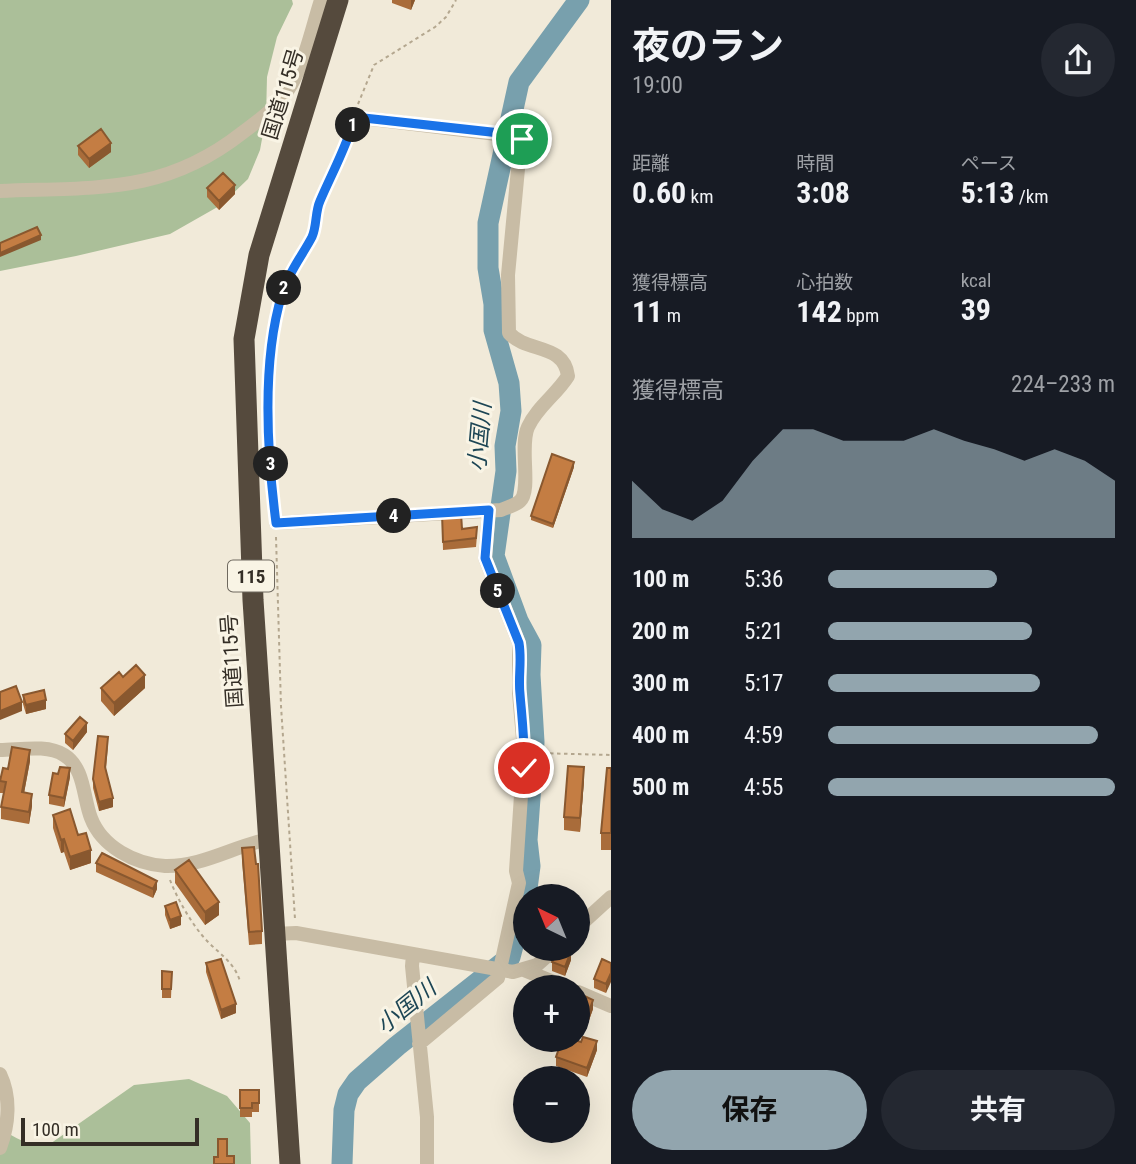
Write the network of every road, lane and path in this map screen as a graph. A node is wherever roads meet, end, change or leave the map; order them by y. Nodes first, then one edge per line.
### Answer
1 (321, 0) edge
2 (338, 0) edge
3 (456, 0) edge
4 (355, 117) junction
5 (0, 191) edge
6 (489, 510) junction
7 (276, 523) junction
8 (0, 750) edge
9 (524, 752) junction
10 (611, 755) edge
11 (269, 839) junction
12 (169, 865) junction
13 (611, 897) edge
14 (590, 916) edge
15 (286, 933) junction
16 (413, 954) junction
17 (541, 961) edge
18 (500, 970) junction
19 (524, 970) junction
20 (536, 975) edge
21 (240, 981) dead end
22 (590, 997) edge
23 (611, 1006) edge
24 (419, 1044) junction
25 (0, 1074) edge
26 (0, 1147) edge
27 (289, 1164) edge
28 (427, 1164) edge

1 - 5 street
2 - 11 highway, 国道115号 / 115
3 - 4 path
4 - 6 street
4 - 7 path
6 - 7 street
6 - 9 street
7 - 15 path
8 - 12 street
9 - 10 path
9 - 18 street
11 - 12 street
11 - 15 highway, 国道115号 / 115
12 - 21 path
13 - 14 street
15 - 16 street
15 - 27 highway, 国道115号 / 115
16 - 18 street
16 - 24 street
17 - 19 street
18 - 19 street
18 - 24 street
19 - 20 street
22 - 23 street
24 - 28 street
25 - 26 street

